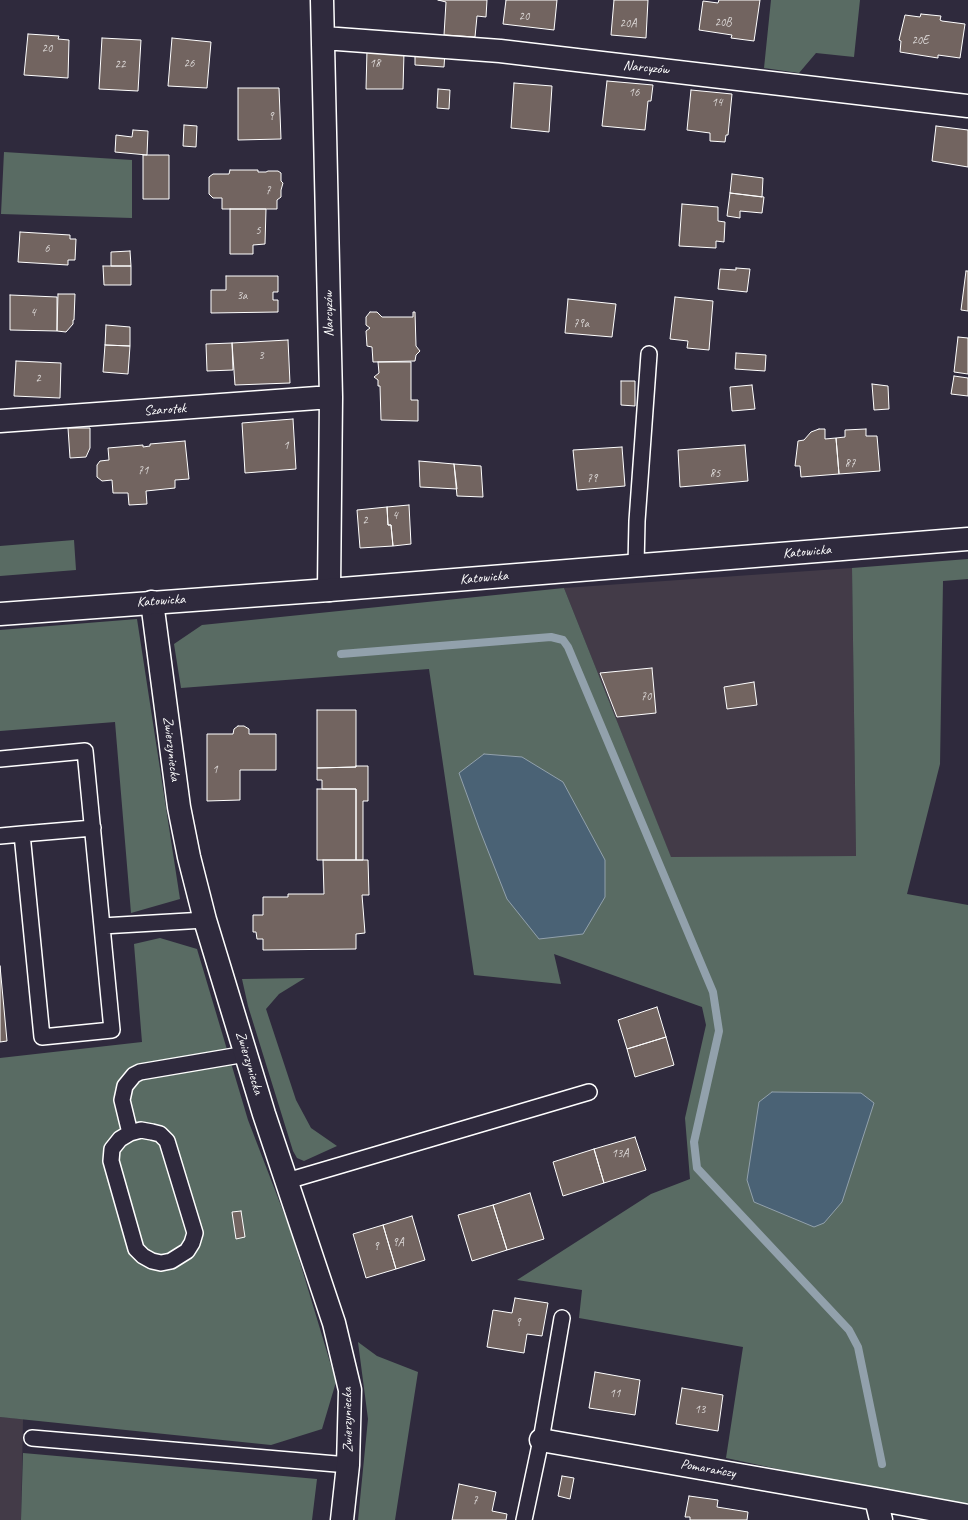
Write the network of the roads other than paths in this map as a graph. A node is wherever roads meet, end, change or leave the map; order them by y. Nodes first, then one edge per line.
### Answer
1 (318, 0) edge
2 (324, 38) junction
3 (968, 106) edge
4 (649, 354) dead end
5 (331, 397) junction
6 (0, 421) edge
7 (968, 539) edge
8 (636, 566) junction
9 (330, 590) junction
10 (152, 602) junction
11 (0, 614) edge
12 (0, 759) edge
13 (93, 828) junction
14 (22, 834) junction
15 (0, 836) edge
16 (205, 920) junction
17 (102, 926) junction
18 (246, 1054) junction
19 (589, 1092) dead end
20 (130, 1132) junction
21 (287, 1181) junction
22 (562, 1318) dead end
23 (32, 1438) dead end
24 (541, 1440) junction
25 (348, 1465) junction
26 (876, 1499) junction
27 (968, 1516) edge
28 (342, 1520) edge
29 (524, 1520) edge
30 (881, 1520) edge

1 - 2 street, Narcyzów
2 - 3 street, Narcyzów
2 - 5 street, Narcyzów
4 - 8 lane
5 - 6 street, Szarotek
5 - 9 street, Narcyzów
7 - 8 street, Katowicka
8 - 9 street, Katowicka
9 - 10 street, Katowicka
10 - 11 street, Katowicka
10 - 16 street, Zwierzyniecka
12 - 13 lane
13 - 14 lane
13 - 17 lane
14 - 15 lane
14 - 17 lane
16 - 17 lane
16 - 18 street, Zwierzyniecka
18 - 20 lane
18 - 21 street, Zwierzyniecka
19 - 21 lane
20 - 20 lane
21 - 25 street, Zwierzyniecka
22 - 24 lane
23 - 25 lane
24 - 26 street, Pomarańczy
24 - 29 lane
25 - 28 street, Zwierzyniecka
26 - 27 street, Pomarańczy
26 - 30 street

